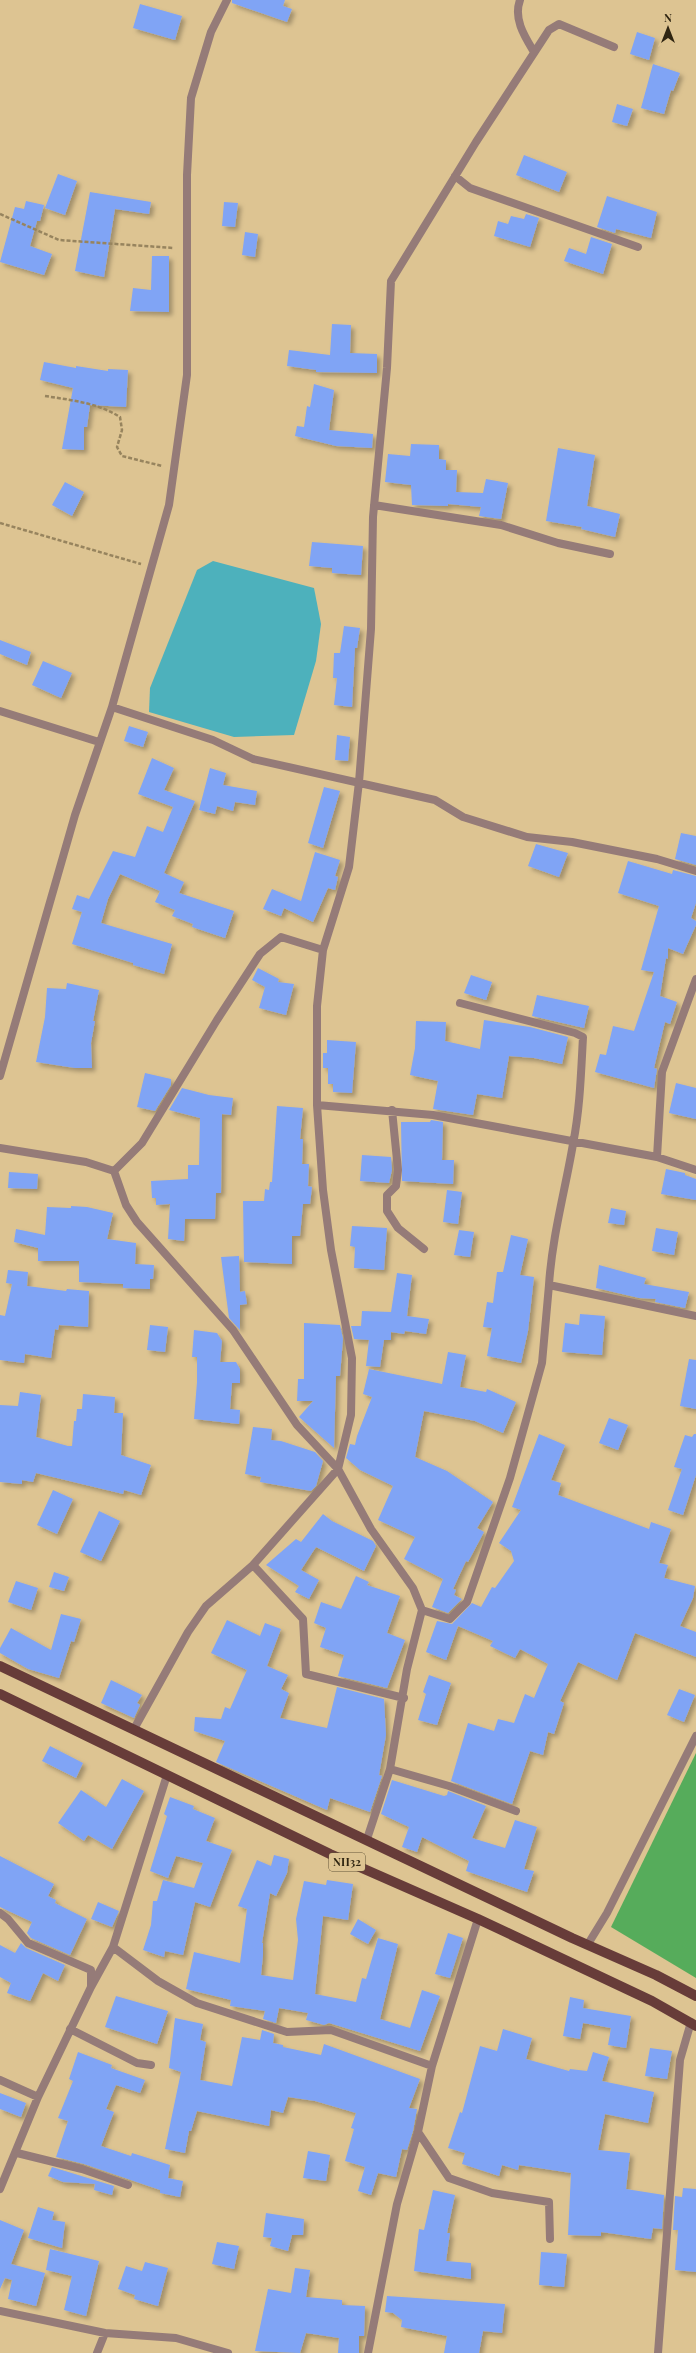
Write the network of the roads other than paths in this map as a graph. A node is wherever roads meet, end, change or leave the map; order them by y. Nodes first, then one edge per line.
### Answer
1 (227, 0) edge
2 (520, 0) edge
3 (614, 47) dead end
4 (534, 52) junction
5 (455, 176) junction
6 (638, 247) dead end
7 (374, 506) junction
8 (610, 554) dead end
9 (112, 707) junction
10 (0, 711) edge
11 (99, 742) junction
12 (359, 782) junction
13 (696, 871) edge
14 (323, 950) junction
15 (696, 979) edge
16 (460, 1003) dead end
17 (0, 1076) edge
18 (318, 1105) junction
19 (392, 1110) junction
20 (574, 1142) junction
21 (0, 1148) edge
22 (657, 1157) junction
23 (696, 1170) edge
24 (114, 1171) junction
25 (424, 1249) dead end
26 (549, 1285) junction
27 (696, 1316) edge
28 (338, 1469) junction
29 (253, 1565) junction
30 (422, 1610) junction
31 (0, 1666) edge
32 (0, 1694) edge
33 (404, 1698) junction
34 (134, 1728) junction
35 (696, 1736) edge
36 (390, 1769) junction
37 (167, 1775) junction
38 (516, 1811) dead end
39 (367, 1839) junction
40 (0, 1913) edge
41 (478, 1919) junction
42 (588, 1944) junction
43 (114, 1947) junction
44 (91, 1987) junction
45 (696, 1996) edge
46 (694, 2024) edge
47 (70, 2029) junction
48 (151, 2065) dead end
49 (432, 2066) junction
50 (0, 2080) edge
51 (38, 2097) junction
52 (418, 2132) junction
53 (17, 2153) junction
54 (128, 2185) dead end
55 (0, 2189) edge
56 (550, 2240) dead end
57 (0, 2311) edge
58 (105, 2333) junction
59 (97, 2353) edge
60 (228, 2353) edge
61 (368, 2353) edge
62 (658, 2353) edge

1 - 9 street
2 - 4 street
3 - 4 street
4 - 5 street
5 - 6 street
5 - 7 street
7 - 8 street
7 - 12 street
9 - 11 street
9 - 12 street
10 - 11 street
11 - 17 street
12 - 13 street
12 - 14 street
14 - 18 street
14 - 24 street
15 - 22 street
16 - 20 street
18 - 19 street
18 - 28 street
19 - 20 street
19 - 25 street
20 - 22 street
20 - 26 street
21 - 24 street
22 - 23 street
24 - 28 street
26 - 27 street
26 - 30 street
28 - 29 street
28 - 30 street
29 - 33 street
29 - 34 street
30 - 33 street
31 - 34 main road, NH32
32 - 37 main road, NH32
33 - 36 street
34 - 39 main road, NH32
35 - 42 street
36 - 38 street
36 - 39 street
37 - 41 main road, NH32
37 - 43 street
39 - 42 main road, NH32
40 - 44 street
41 - 46 main road, NH32
41 - 49 street
42 - 45 main road, NH32
43 - 44 street
43 - 49 street
44 - 47 street
46 - 62 street
47 - 48 street
47 - 51 street
49 - 52 street
50 - 51 street
51 - 53 street
52 - 56 street
52 - 61 street
53 - 54 street
53 - 55 street
57 - 58 street
58 - 59 street
58 - 60 street

